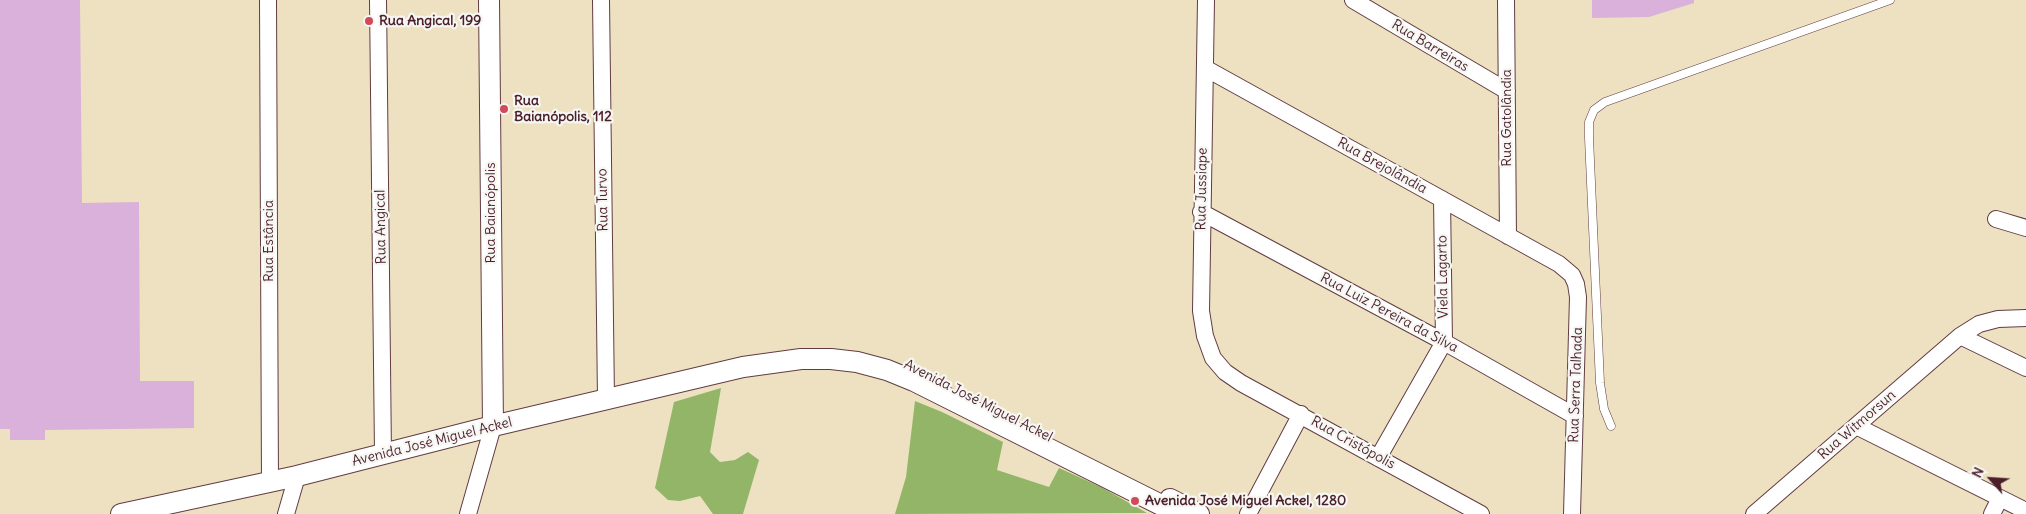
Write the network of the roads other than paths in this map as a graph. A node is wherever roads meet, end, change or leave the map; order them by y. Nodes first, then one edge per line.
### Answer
1 (268, 0) edge
2 (378, 0) edge
3 (489, 0) edge
4 (601, 0) edge
5 (1206, 0) edge
6 (1353, 0) edge
7 (1506, 0) edge
8 (1890, 0) edge
9 (1205, 68) junction
10 (1507, 91) junction
11 (1442, 199) junction
12 (1201, 212) junction
13 (1996, 219) dead end
14 (2026, 228) edge
15 (1508, 236) junction
16 (1559, 264) joint
17 (2026, 318) edge
18 (1960, 336) junction
19 (1444, 342) junction
20 (743, 367) junction
21 (2026, 368) edge
22 (1225, 372) joint
23 (606, 399) junction
24 (1302, 414) junction
25 (1575, 416) junction
26 (492, 426) junction
27 (1611, 426) dead end
28 (1856, 426) junction
29 (383, 454) junction
30 (1378, 458) junction
31 (297, 476) junction
32 (270, 483) junction
33 (2000, 498) junction
34 (2026, 511) edge
35 (121, 514) edge
36 (286, 514) edge
37 (468, 514) edge
38 (1179, 514) edge
39 (1199, 514) edge
40 (1248, 514) edge
41 (1481, 514) edge
42 (1572, 514) edge
43 (1754, 514) edge
44 (1992, 514) edge

1 - 32 street, Rua Estância
2 - 29 street, Rua Angical
3 - 26 street, Rua Baianópolis
4 - 23 street, Rua Turvo
5 - 9 street, Rua Jussiape
6 - 10 street, Rua Barreiras
7 - 10 street, Rua Gatolândia
8 - 27 lane
9 - 11 street, Rua Brejolândia
9 - 12 street, Rua Jussiape
10 - 15 street, Rua Gatolândia
11 - 15 street, Rua Brejolândia
11 - 19 street, Viela Lagarto
12 - 19 street, Rua Luiz Pereira da Silva
12 - 22 street, Rua Jussiape
13 - 14 street
15 - 16 street, Rua Brejolândia
16 - 25 street, Rua Serra Talhada
17 - 18 street, Rua Witmorsun
18 - 21 street
18 - 28 street, Rua Witmorsun
19 - 25 street, Rua Luiz Pereira da Silva
19 - 30 street
20 - 23 street, Avenida José Miguel Ackel
20 - 38 street, Avenida José Miguel Ackel
20 - 39 street, Avenida José Miguel Ackel
22 - 24 street, Rua Cristópolis
23 - 26 street, Avenida José Miguel Ackel
24 - 30 street, Rua Cristópolis
24 - 40 street
25 - 42 street, Rua Serra Talhada
26 - 29 street, Avenida José Miguel Ackel
26 - 37 street
28 - 33 street
28 - 43 street, Rua Witmorsun
29 - 31 street, Avenida José Miguel Ackel
30 - 41 street, Rua Cristópolis
31 - 32 street, Avenida José Miguel Ackel
31 - 36 street
32 - 35 street, Avenida José Miguel Ackel
33 - 34 street
33 - 44 street

